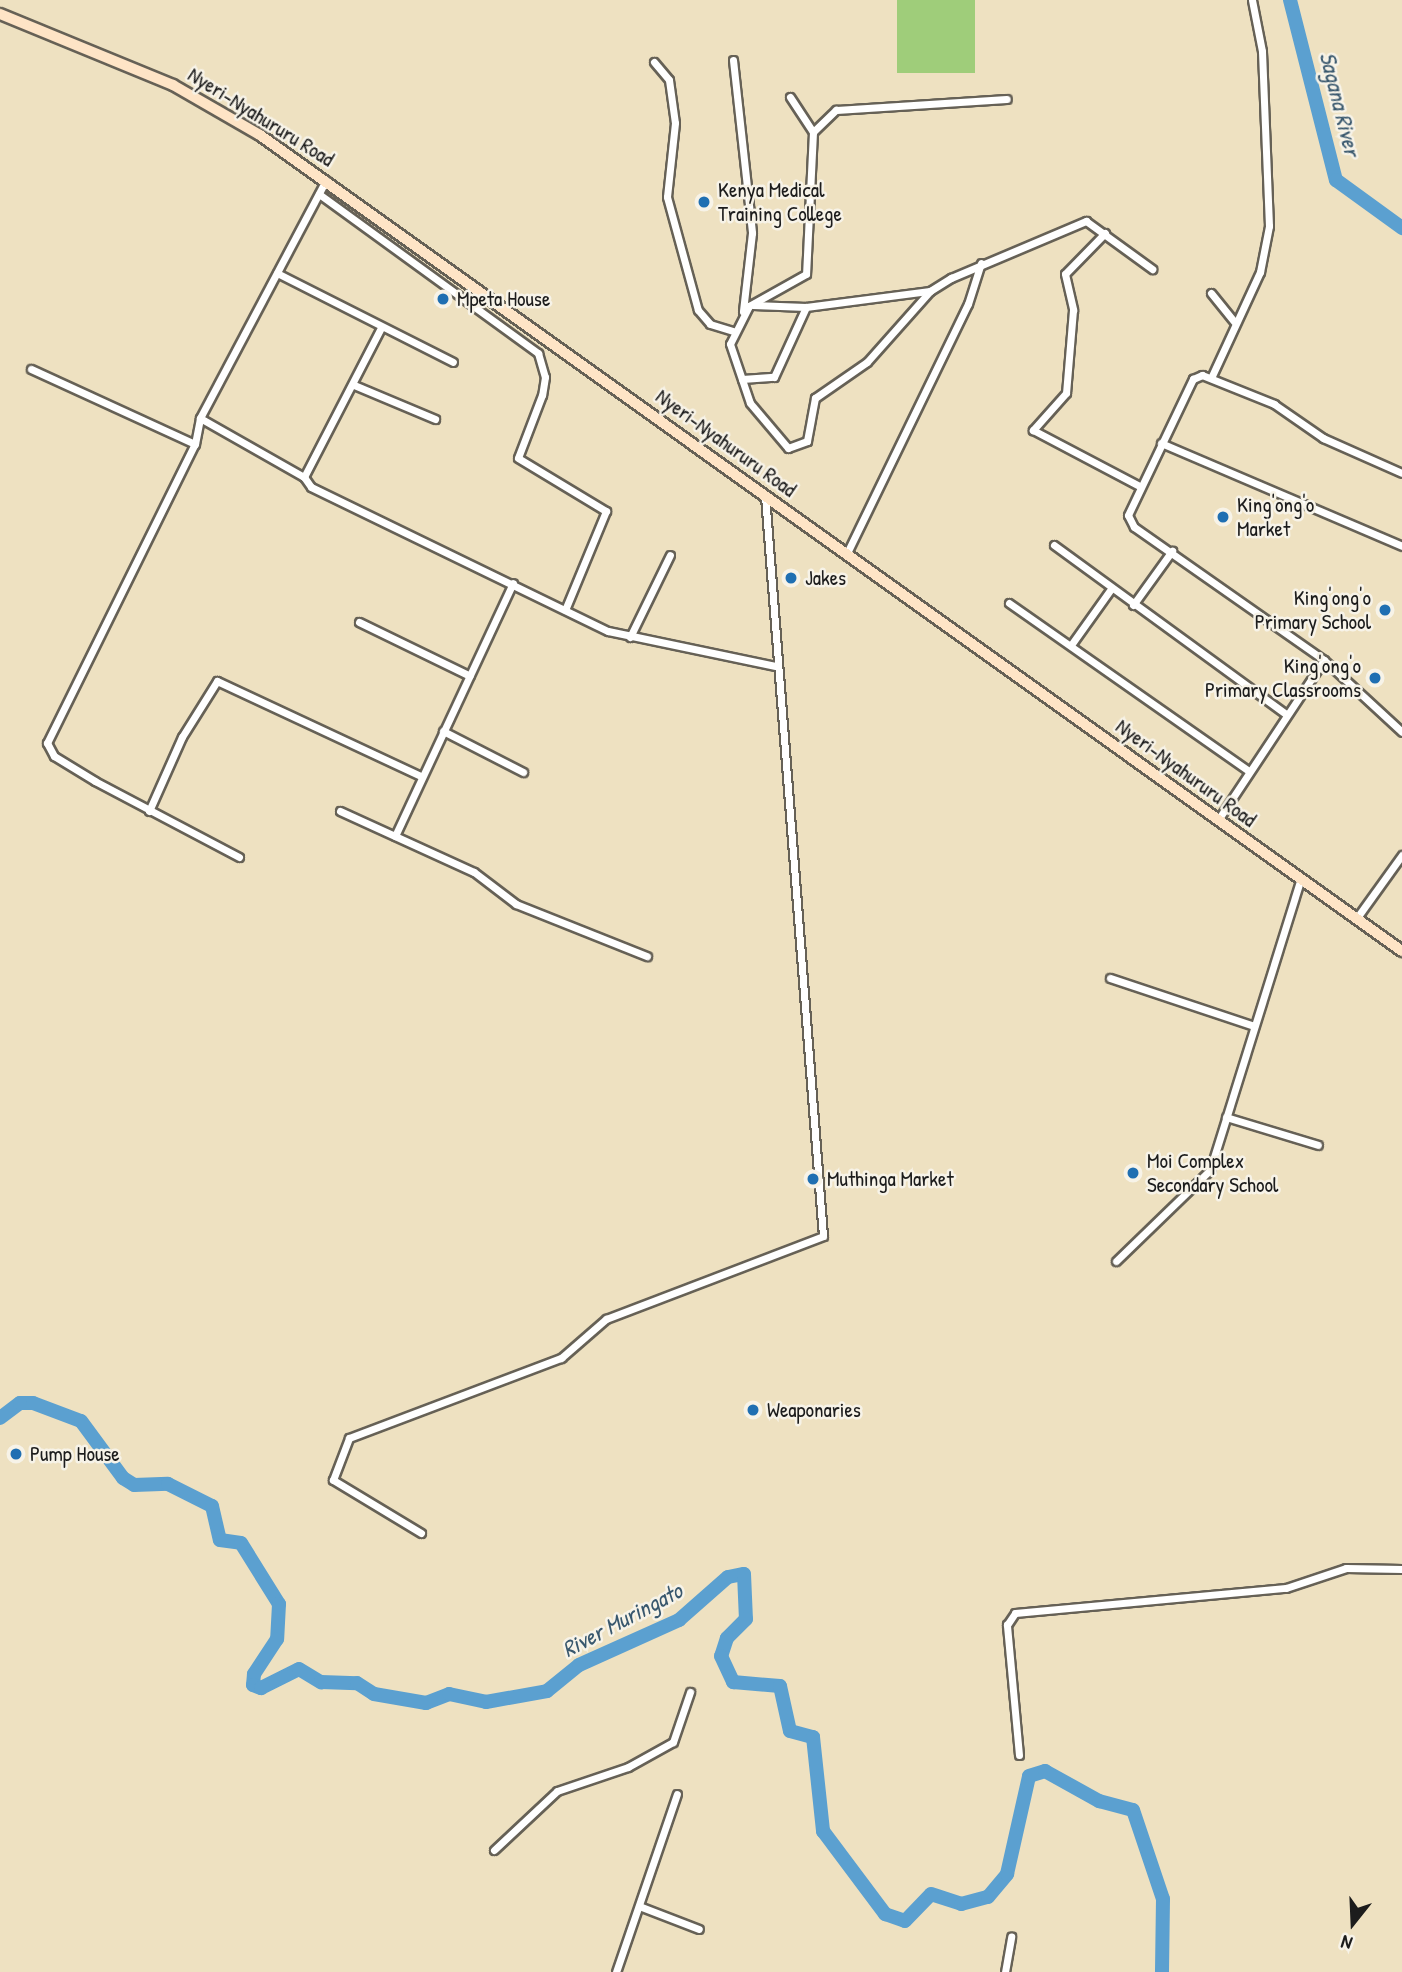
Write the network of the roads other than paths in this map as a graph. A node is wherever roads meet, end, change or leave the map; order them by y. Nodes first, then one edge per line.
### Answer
1 (1252, 0) edge
2 (0, 14) edge
3 (733, 60) dead end
4 (654, 62) dead end
5 (790, 97) dead end
6 (1007, 99) dead end
7 (813, 132) junction
8 (327, 180) junction
9 (319, 194) junction
10 (1105, 233) junction
11 (981, 263) junction
12 (1152, 269) dead end
13 (277, 273) junction
14 (930, 291) junction
15 (1211, 293) dead end
16 (806, 307) junction
17 (746, 309) junction
18 (1234, 321) junction
19 (381, 328) junction
20 (733, 331) junction
21 (453, 362) dead end
22 (31, 369) dead end
23 (1211, 378) junction
24 (742, 379) junction
25 (355, 385) junction
26 (200, 418) junction
27 (435, 419) dead end
28 (1161, 443) junction
29 (195, 444) junction
30 (1402, 473) edge
31 (304, 477) junction
32 (1139, 486) junction
33 (765, 496) junction
34 (1054, 545) dead end
35 (1402, 546) edge
36 (1172, 551) junction
37 (847, 554) junction
38 (670, 555) dead end
39 (513, 583) junction
40 (1111, 589) junction
41 (1010, 603) dead end
42 (1133, 605) junction
43 (565, 610) junction
44 (359, 622) dead end
45 (631, 638) junction
46 (1071, 645) junction
47 (1324, 660) junction
48 (775, 666) junction
49 (470, 676) junction
50 (1287, 715) junction
51 (443, 731) junction
52 (1402, 733) edge
53 (1249, 771) junction
54 (523, 772) dead end
55 (421, 776) junction
56 (149, 811) junction
57 (340, 811) dead end
58 (1218, 820) junction
59 (395, 836) junction
60 (1402, 855) edge
61 (239, 857) dead end
62 (1393, 867) junction
63 (1402, 874) edge
64 (1301, 878) junction
65 (1356, 919) junction
66 (1402, 950) edge
67 (647, 956) dead end
68 (1110, 978) dead end
69 (1254, 1026) junction
70 (1226, 1116) junction
71 (1318, 1145) dead end
72 (1116, 1261) dead end
73 (421, 1533) dead end
74 (1402, 1569) edge
75 (691, 1692) dead end
76 (1019, 1755) dead end
77 (677, 1794) dead end
78 (494, 1850) dead end
79 (639, 1906) junction
80 (699, 1929) dead end
81 (1012, 1937) dead end
82 (616, 1972) edge
83 (1005, 1972) edge

1 - 18 street
2 - 8 main road, Nyeri-Nyahururu Road
3 - 17 street
4 - 20 street
5 - 7 street
6 - 7 street
7 - 17 street
8 - 9 street
8 - 33 main road, Nyeri-Nyahururu Road
9 - 13 street
9 - 43 street
10 - 11 street
10 - 12 street
10 - 32 street
11 - 14 street
11 - 37 street
13 - 19 street
13 - 26 street
14 - 16 street
14 - 24 street
15 - 18 street
16 - 17 street
16 - 24 street
17 - 20 street
18 - 23 street
19 - 21 street
19 - 25 street
20 - 24 street
22 - 29 street
23 - 28 street
23 - 30 street
25 - 27 street
25 - 31 street
26 - 29 street
26 - 31 street
28 - 32 street
28 - 35 street
29 - 56 street
31 - 39 street
32 - 36 street
33 - 37 main road, Nyeri-Nyahururu Road
33 - 48 street
34 - 40 street
36 - 42 street
36 - 47 street
37 - 58 main road, Nyeri-Nyahururu Road
38 - 45 street
39 - 43 street
39 - 49 street
40 - 42 street
40 - 46 street
41 - 46 street
42 - 50 street
43 - 45 street
44 - 49 street
45 - 48 street
46 - 53 street
47 - 50 street
47 - 52 street
48 - 73 street
49 - 51 street
50 - 53 street
51 - 54 street
51 - 55 street
53 - 58 street
55 - 56 street
55 - 59 street
56 - 61 street
57 - 59 street
58 - 64 main road, Nyeri-Nyahururu Road
59 - 67 street
60 - 62 street
62 - 63 street
62 - 65 street
64 - 65 main road, Nyeri-Nyahururu Road
64 - 69 street
65 - 66 main road, Nyeri-Nyahururu Road
68 - 69 street
69 - 70 street
70 - 71 street
70 - 72 street
74 - 76 street
75 - 78 street
77 - 79 street
79 - 80 street
79 - 82 street
81 - 83 street

